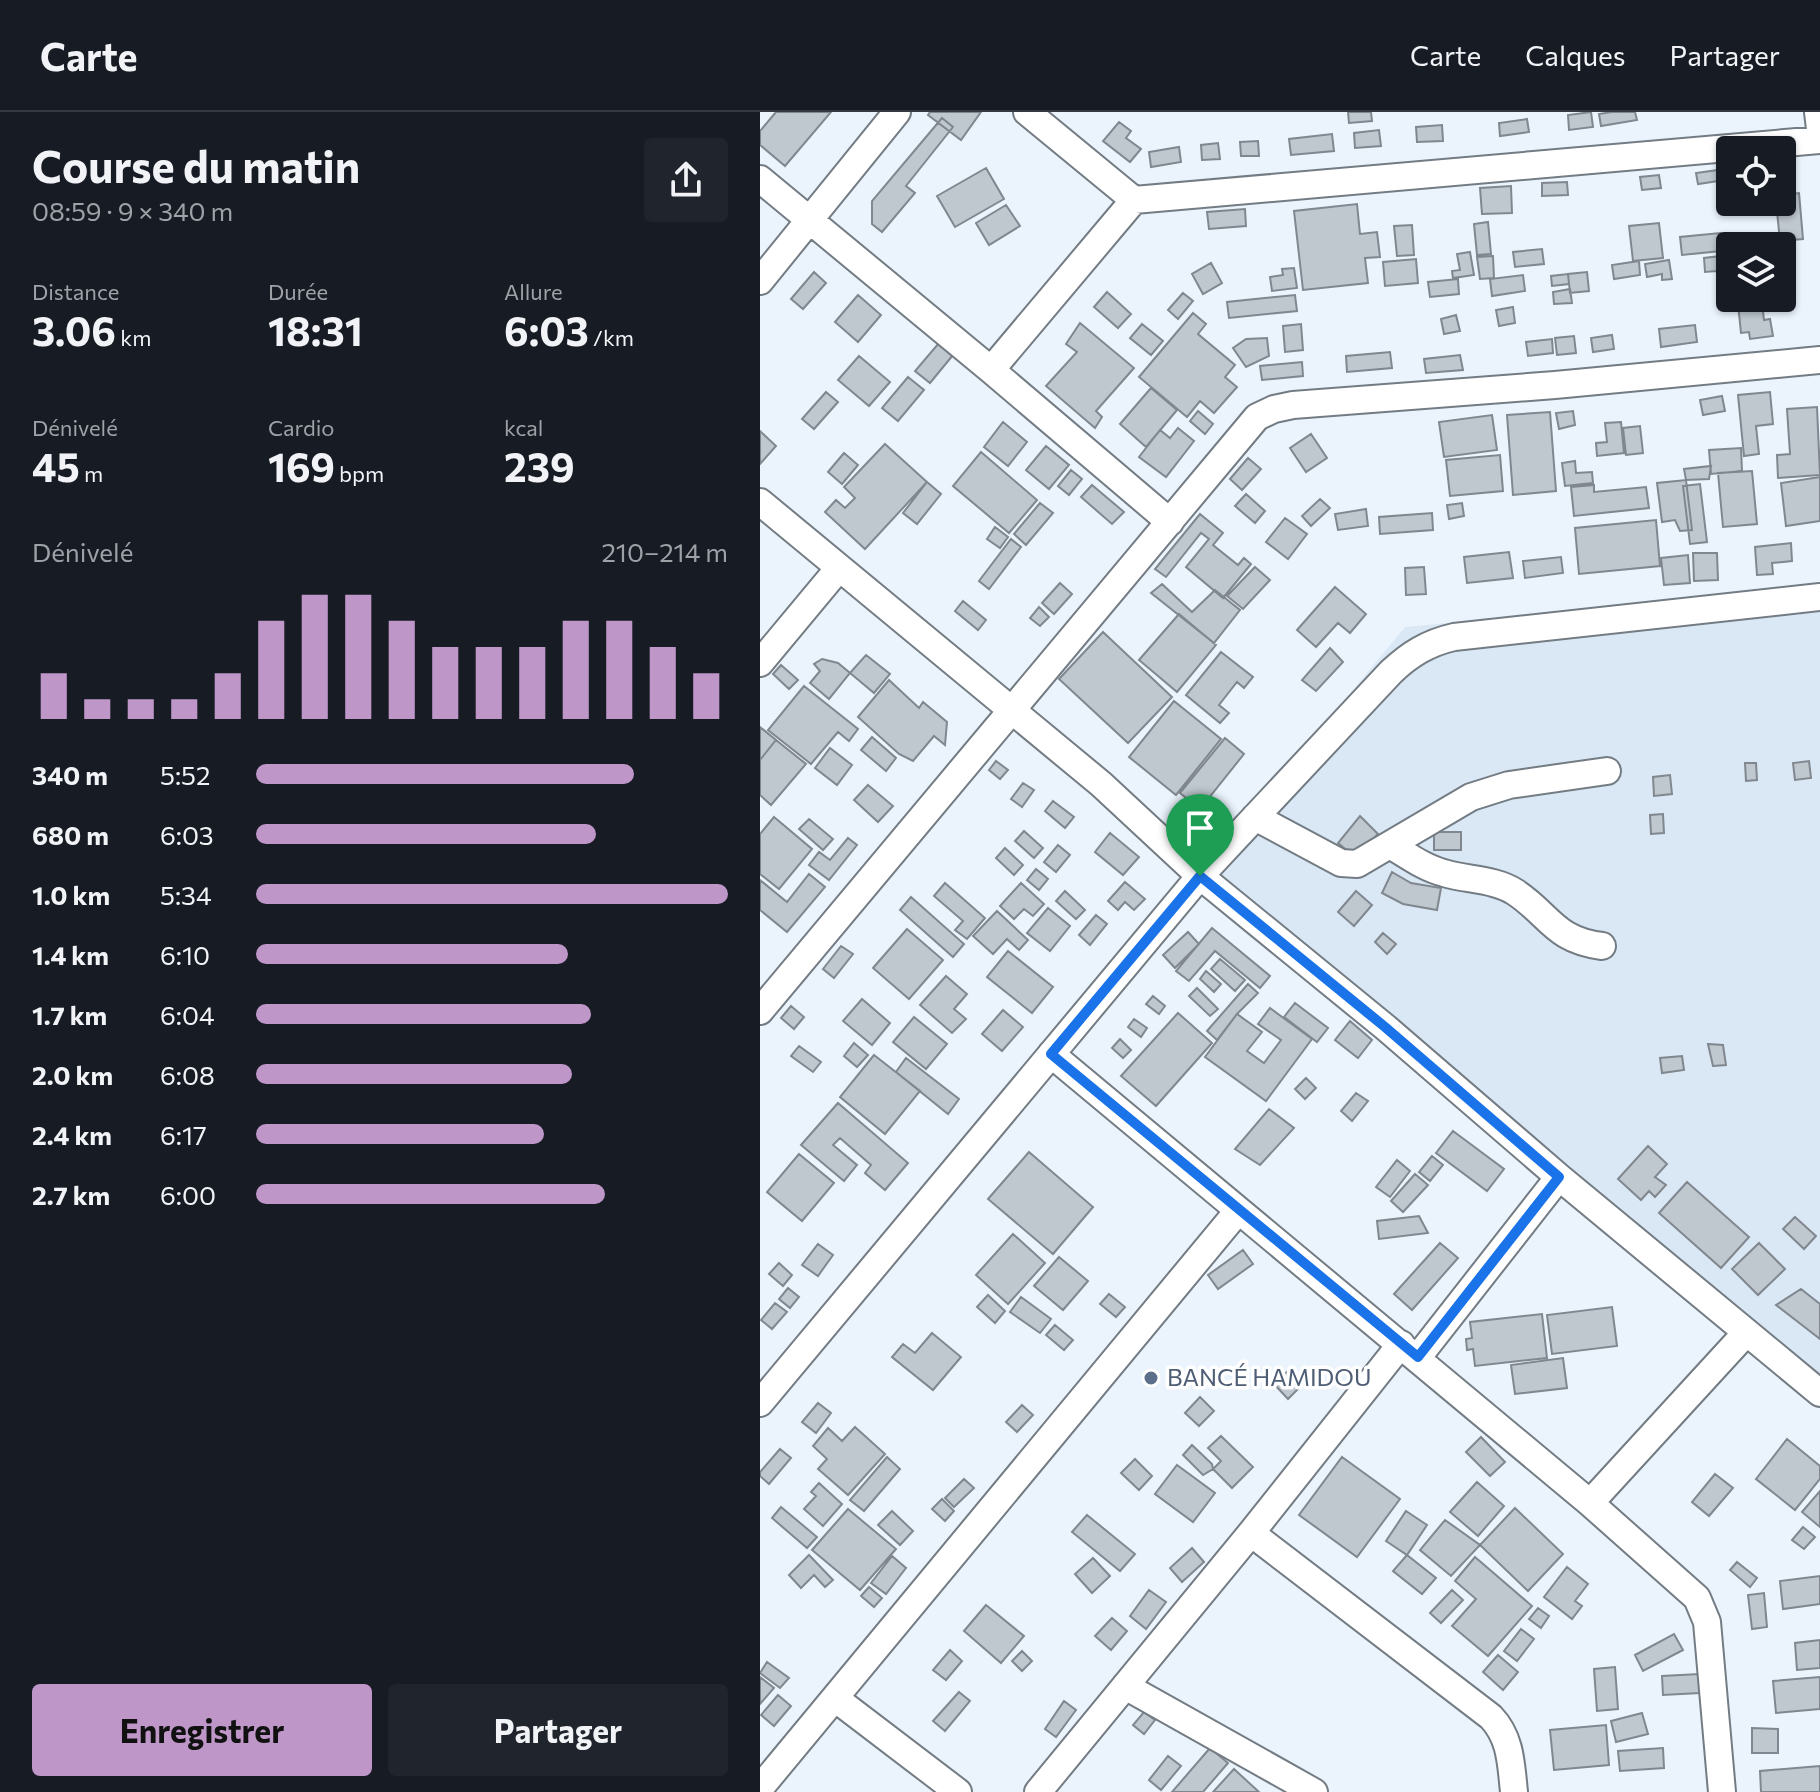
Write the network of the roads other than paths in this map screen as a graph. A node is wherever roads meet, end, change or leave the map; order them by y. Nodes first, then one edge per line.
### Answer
1 (897, 112) edge
2 (1027, 112) edge
3 (1818, 112) edge
4 (1820, 129) edge
5 (1820, 140) edge
6 (760, 179) edge
7 (1134, 200) junction
8 (810, 221) junction
9 (760, 281) edge
10 (1820, 360) edge
11 (991, 370) junction
12 (760, 502) edge
13 (1170, 522) junction
14 (839, 568) junction
15 (1820, 597) edge
16 (760, 663) edge
17 (1010, 709) junction
18 (1607, 771) dead end
19 (1255, 817) junction
20 (1390, 845) junction
21 (1200, 876) junction
22 (1602, 946) dead end
23 (760, 1011) edge
24 (1051, 1054) junction
25 (1559, 1177) junction
26 (1238, 1211) junction
27 (1745, 1334) junction
28 (1410, 1351) junction
29 (763, 1391) edge
30 (1820, 1393) edge
31 (1590, 1503) junction
32 (1251, 1533) junction
33 (1125, 1686) junction
34 (836, 1699) junction
35 (760, 1788) edge
36 (958, 1792) edge
37 (1038, 1792) edge
38 (1314, 1792) edge
39 (1514, 1792) edge
40 (1718, 1792) edge

1 - 8 street
2 - 7 street
3 - 4 street
5 - 7 street
6 - 8 street
7 - 11 street
8 - 9 street
8 - 11 street
10 - 13 street
11 - 13 street
12 - 14 street
13 - 17 street
14 - 16 street
14 - 17 street
15 - 19 street
17 - 21 street
17 - 23 street
18 - 20 street
19 - 20 street
19 - 21 street
20 - 22 street
21 - 24 street
21 - 25 street
24 - 26 street
24 - 29 street
25 - 27 street
25 - 28 street
26 - 28 street
26 - 34 street
27 - 30 street
27 - 31 street
28 - 31 street
28 - 32 street
31 - 40 street
32 - 33 street
32 - 39 street
33 - 37 street
33 - 38 street
34 - 35 street
34 - 36 street

